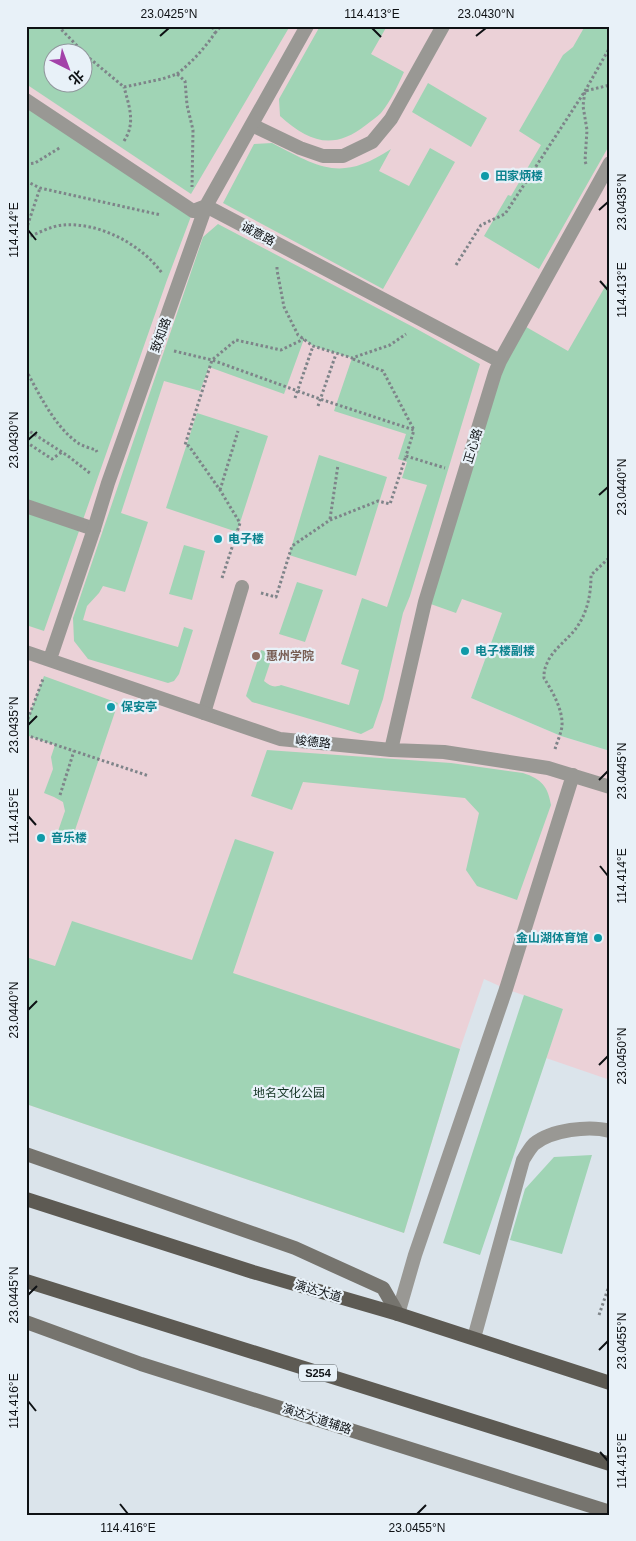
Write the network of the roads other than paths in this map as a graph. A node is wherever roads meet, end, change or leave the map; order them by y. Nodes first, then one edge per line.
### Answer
1 (307, 26) edge
2 (443, 26) edge
3 (26, 100) edge
4 (252, 125) junction
5 (610, 163) edge
6 (206, 206) junction
7 (500, 361) junction
8 (26, 506) edge
9 (94, 530) junction
10 (242, 588) road end
11 (26, 652) edge
12 (50, 660) junction
13 (204, 713) junction
14 (391, 750) junction
15 (574, 774) junction
16 (610, 787) edge
17 (610, 1131) edge
18 (26, 1154) edge
19 (26, 1198) edge
20 (26, 1281) edge
21 (398, 1314) junction
22 (26, 1322) edge
23 (474, 1338) junction
24 (610, 1383) edge
25 (610, 1464) edge
26 (610, 1512) edge

1 - 4 street, 致知路
2 - 4 street
3 - 6 street, 诚意路
4 - 6 street, 致知路
5 - 7 street, 正心路
6 - 7 street, 诚意路
6 - 9 street, 致知路
7 - 14 street, 正心路
8 - 9 street
9 - 12 street, 致知路
10 - 13 street
11 - 12 street, 峻德路
12 - 13 street, 峻德路
13 - 14 street, 峻德路
14 - 15 street, 峻德路
15 - 16 street, 峻德路
15 - 21 street
17 - 23 street
18 - 21 main road
19 - 21 main road, 演达大道
20 - 25 main road, S254
21 - 23 main road, 演达大道
22 - 26 main road, 演达大道辅路
23 - 24 main road, 演达大道

